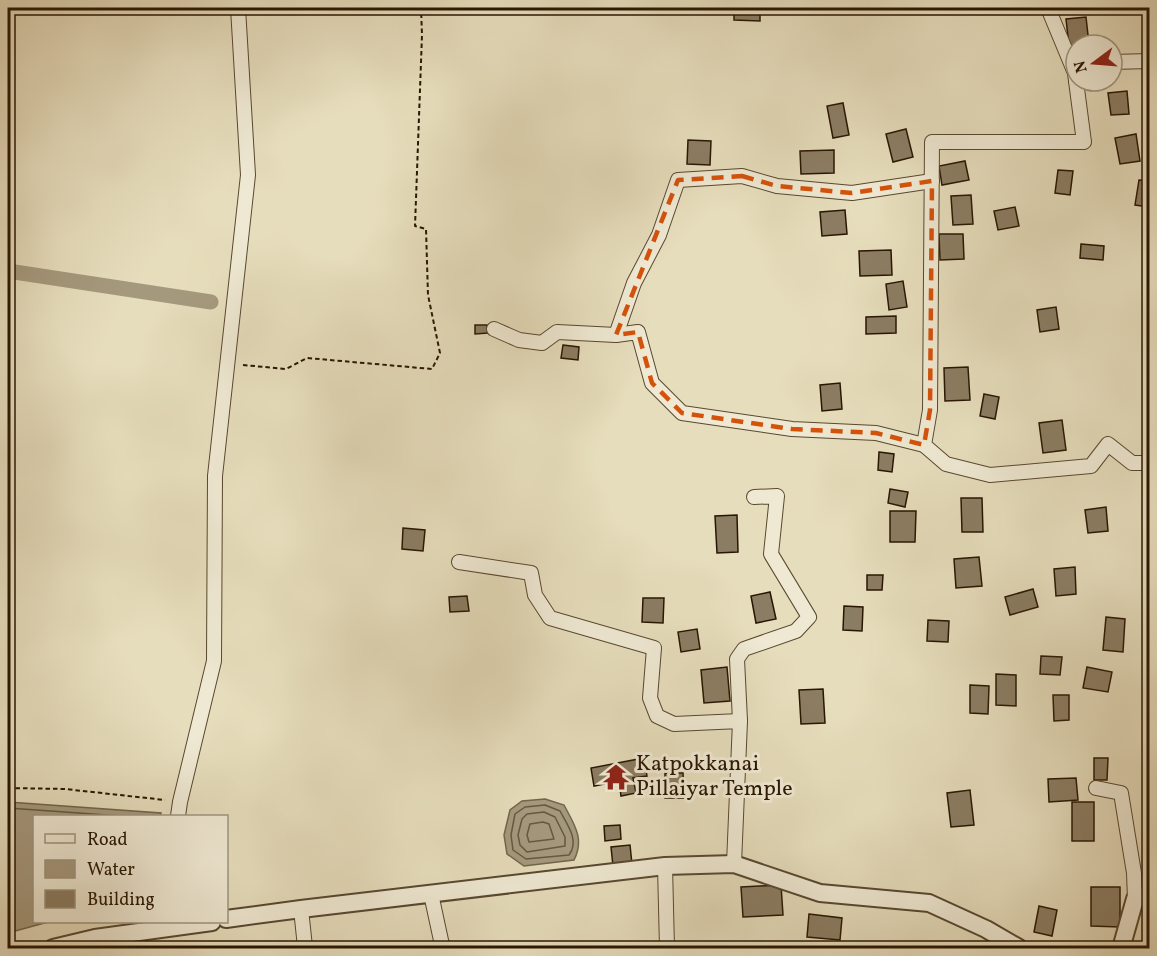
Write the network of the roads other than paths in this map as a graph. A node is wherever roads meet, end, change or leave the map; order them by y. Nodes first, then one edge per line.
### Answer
1 (238, 8) edge
2 (1048, 8) edge
3 (1064, 47) edge
4 (1149, 61) edge
5 (1124, 62) edge
6 (1078, 93) edge
7 (932, 181) junction
8 (494, 329) dead end
9 (616, 335) junction
10 (924, 445) junction
11 (1149, 463) edge
12 (754, 497) dead end
13 (459, 562) dead end
14 (740, 721) junction
15 (1096, 788) dead end
16 (178, 815) edge
17 (734, 864) junction
18 (665, 866) junction
19 (431, 894) junction
20 (1142, 897) edge
21 (301, 909) junction
22 (228, 919) edge
23 (190, 923) edge
24 (169, 925) edge
25 (95, 943) edge
26 (306, 946) dead end
27 (1122, 947) edge
28 (53, 948) edge
29 (447, 948) edge
30 (667, 948) edge
31 (1018, 948) edge

1 - 16 street
2 - 3 street
4 - 5 street
6 - 7 street
7 - 9 street
7 - 10 street
8 - 9 street
9 - 10 street
10 - 11 street
12 - 14 street
13 - 14 street
14 - 17 street
15 - 20 street
17 - 18 street
17 - 31 street
18 - 19 street
18 - 30 street
19 - 21 street
19 - 29 street
20 - 27 street
21 - 22 street
21 - 26 street
23 - 24 street
24 - 25 street
25 - 28 street

